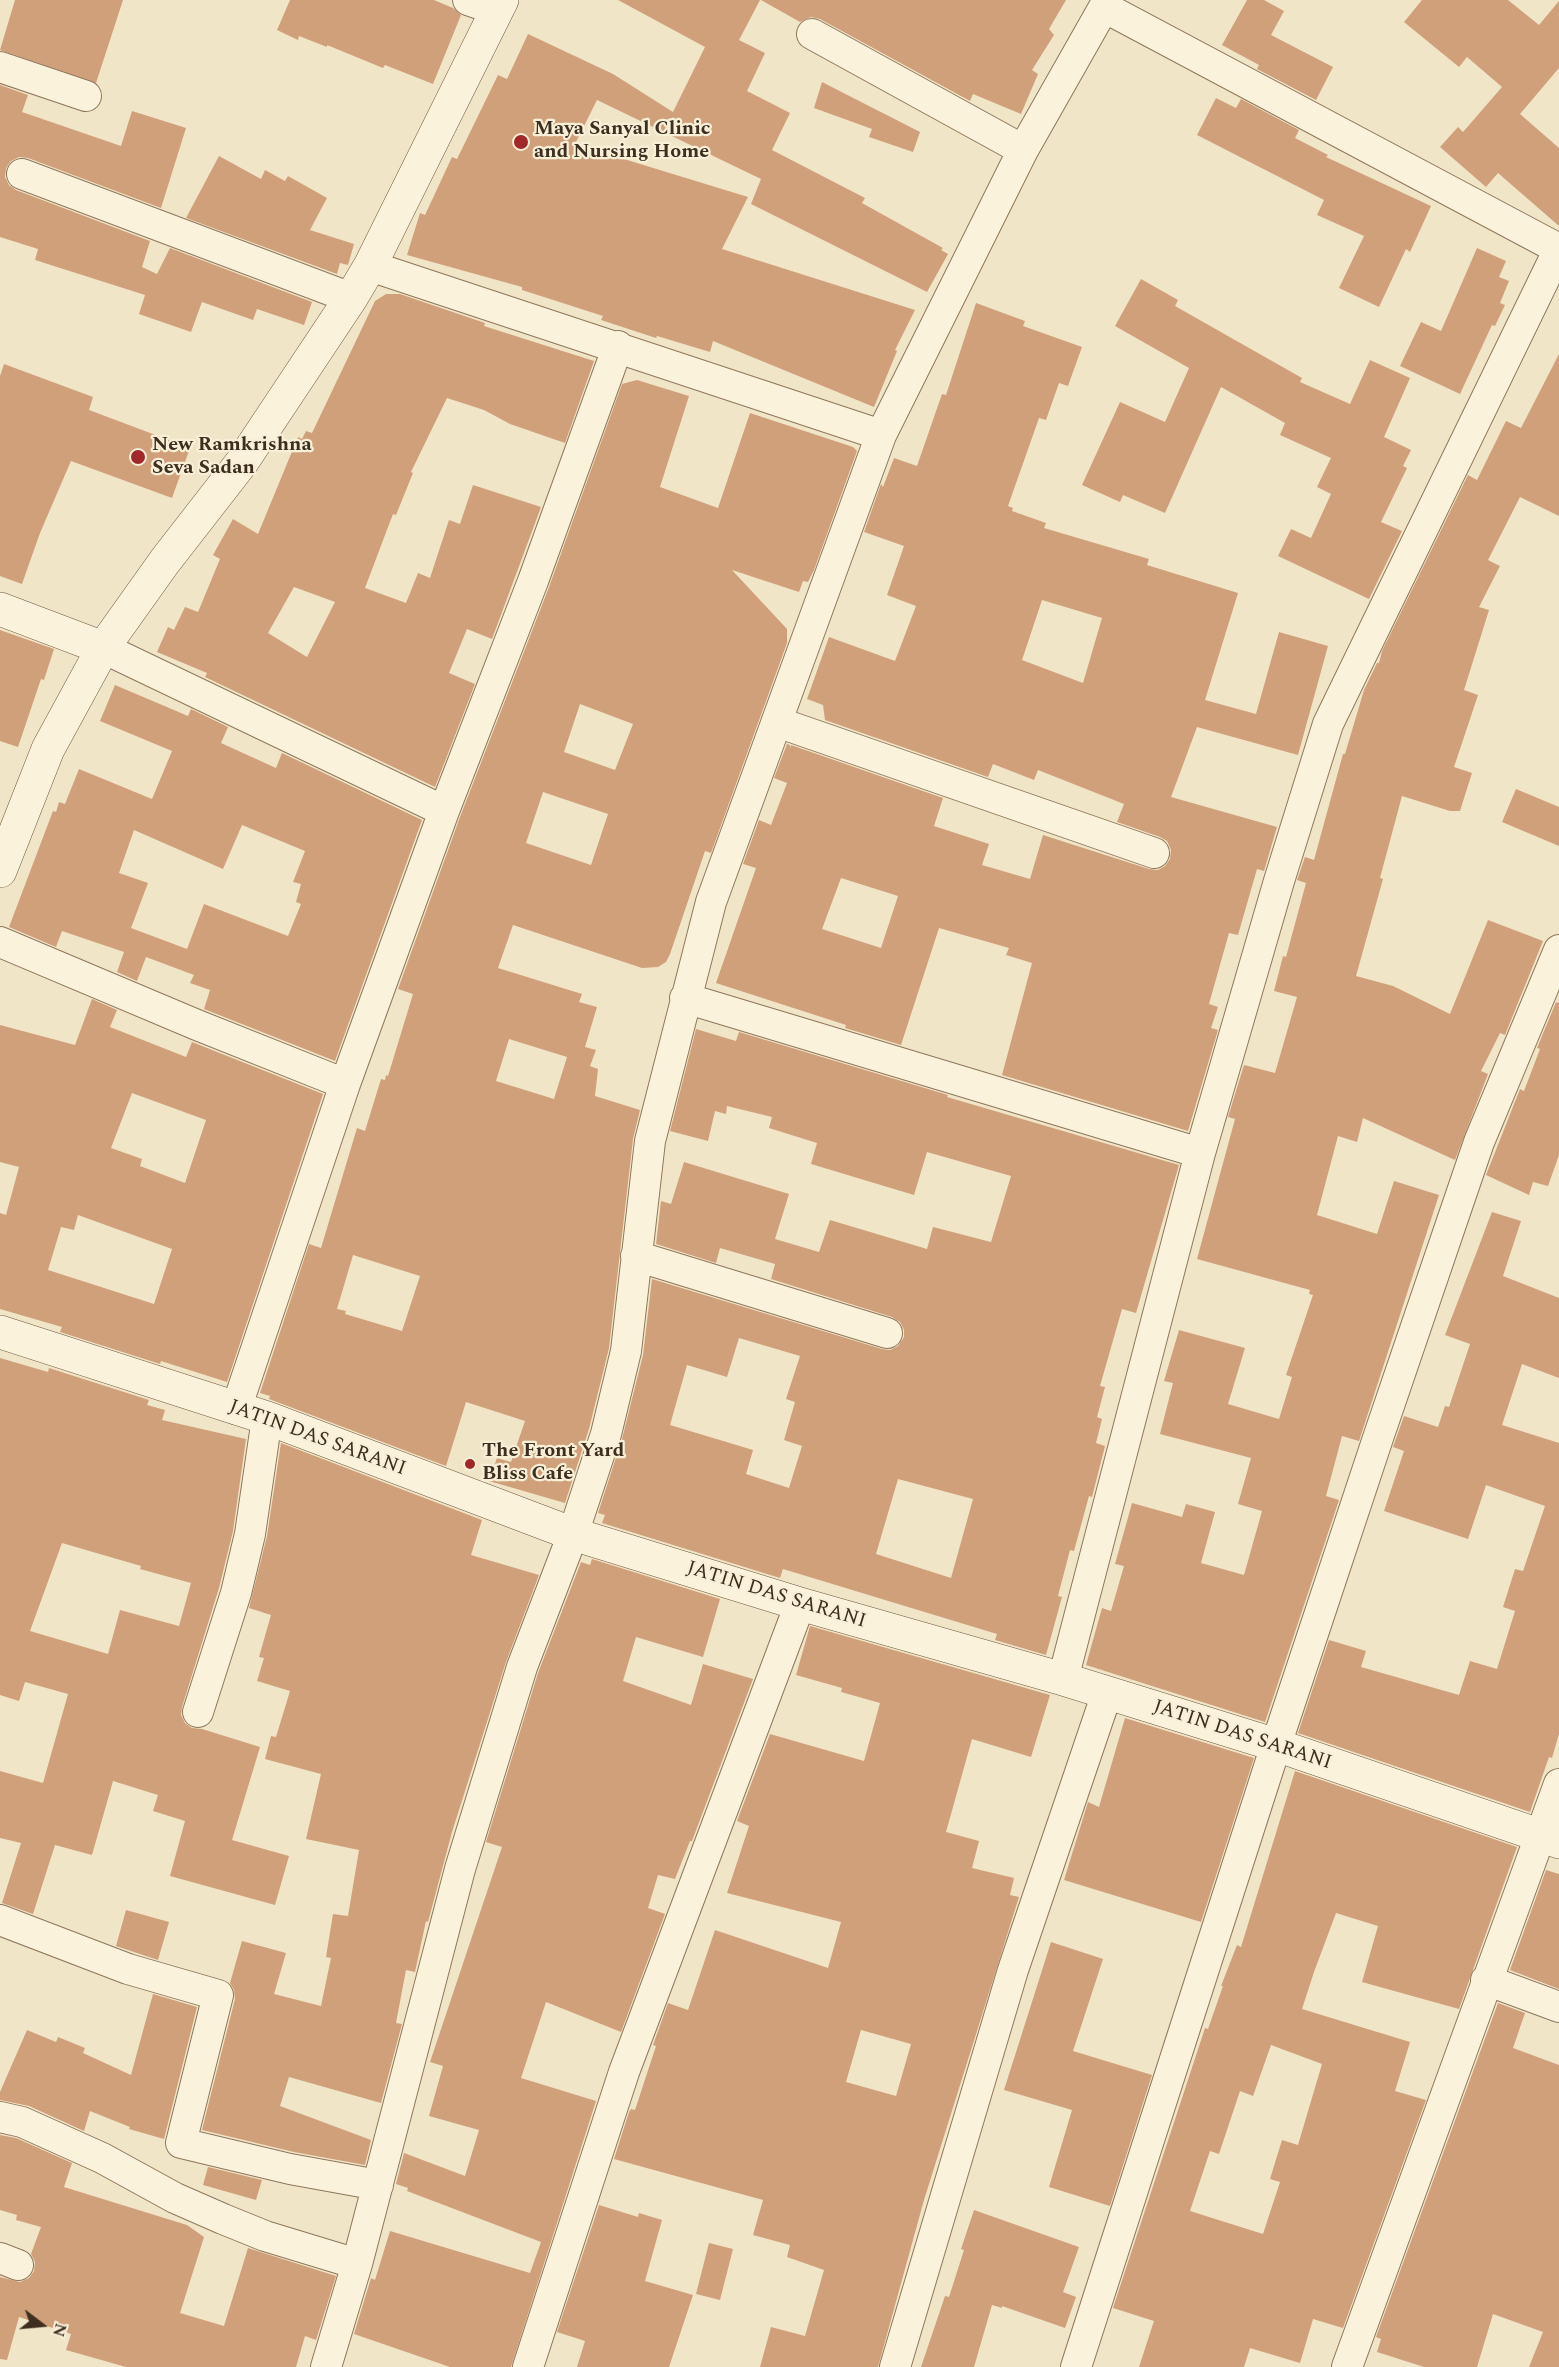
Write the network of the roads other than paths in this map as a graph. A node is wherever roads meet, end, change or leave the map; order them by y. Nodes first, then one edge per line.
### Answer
1 (489, 3) edge
2 (1106, 4) edge
3 (812, 34) dead end
4 (0, 68) edge
5 (86, 96) dead end
6 (1023, 150) junction
7 (22, 174) dead end
8 (1559, 249) edge
9 (370, 266) junction
10 (351, 298) junction
11 (618, 346) junction
12 (882, 435) junction
13 (0, 609) edge
14 (103, 648) junction
15 (777, 722) junction
16 (444, 811) junction
17 (1154, 853) dead end
18 (1, 862) edge
19 (0, 942) edge
20 (1559, 950) edge
21 (685, 998) junction
22 (345, 1084) junction
23 (1200, 1153) junction
24 (636, 1257) junction
25 (0, 1332) edge
26 (887, 1333) dead end
27 (236, 1409) junction
28 (267, 1418) junction
29 (573, 1534) junction
30 (800, 1604) junction
31 (1063, 1679) junction
32 (1107, 1693) junction
33 (198, 1713) dead end
34 (1276, 1745) junction
35 (1559, 1784) edge
36 (1549, 1838) edge
37 (0, 1920) edge
38 (1486, 1980) junction
39 (1559, 2007) edge
40 (0, 2117) edge
41 (378, 2185) junction
42 (357, 2264) junction
43 (326, 2367) edge
44 (528, 2367) edge
45 (895, 2367) edge
46 (1076, 2367) edge
47 (1347, 2367) edge

1 - 9 street
2 - 6 street
2 - 8 street
3 - 6 street
4 - 5 street
6 - 12 street
7 - 10 street
8 - 23 street
9 - 10 street
9 - 11 street
10 - 14 street
11 - 12 street
11 - 16 street
12 - 15 street
13 - 14 street
14 - 16 street
14 - 18 street
15 - 17 street
15 - 21 street
16 - 22 street
19 - 22 street
20 - 34 street
21 - 23 street
21 - 24 street
22 - 27 street
23 - 31 street
24 - 26 street
24 - 29 street
25 - 27 street, JATIN DAS SARANI
27 - 28 street, JATIN DAS SARANI
28 - 29 street, JATIN DAS SARANI
28 - 33 street
29 - 30 street, JATIN DAS SARANI
29 - 41 street
30 - 31 street, JATIN DAS SARANI
30 - 44 street
31 - 32 street, JATIN DAS SARANI
32 - 34 street, JATIN DAS SARANI
32 - 45 street
34 - 36 street, JATIN DAS SARANI
34 - 46 street
35 - 36 street
36 - 38 street
37 - 41 street
38 - 39 street
38 - 47 street
40 - 42 street
41 - 42 street
42 - 43 street

